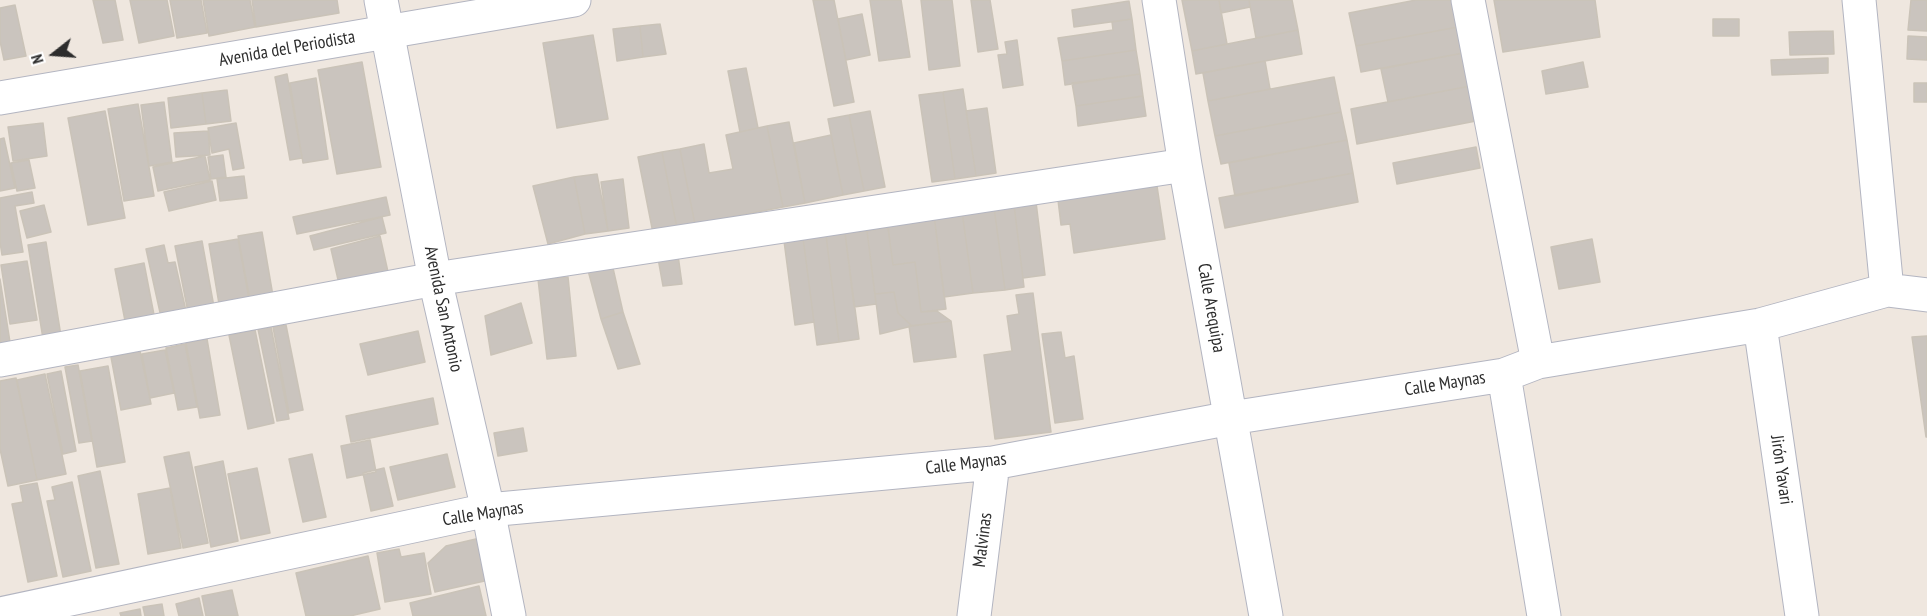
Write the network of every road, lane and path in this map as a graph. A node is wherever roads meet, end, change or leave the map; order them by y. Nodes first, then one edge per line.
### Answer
1 (574, 0) edge
2 (1159, 0) edge
3 (1468, 0) edge
4 (1859, 0) edge
5 (384, 16) edge
6 (0, 98) edge
7 (1185, 165) junction
8 (435, 279) junction
9 (1887, 290) junction
10 (1927, 295) edge
11 (1760, 324) junction
12 (0, 360) edge
13 (1538, 362) junction
14 (1504, 375) junction
15 (1231, 418) junction
16 (993, 463) junction
17 (488, 510) junction
18 (0, 614) edge
19 (509, 616) edge
20 (974, 616) edge
21 (1266, 616) edge
22 (1544, 616) edge
23 (1802, 616) edge

1 - 5 street, Avenida del Periodista
2 - 7 street, Calle Arequipa
3 - 13 street
4 - 9 street
5 - 6 street, Avenida del Periodista
5 - 8 street, Avenida San Antonio
7 - 8 street
7 - 15 street, Calle Arequipa
8 - 12 street
8 - 17 street, Avenida San Antonio
9 - 10 street, Calle Maynas
9 - 11 street, Calle Maynas
11 - 13 street, Calle Maynas
11 - 23 street, Jirón Yavari
13 - 14 street, Calle Maynas
14 - 15 street, Calle Maynas
14 - 22 street
15 - 16 street, Calle Maynas
15 - 21 street, Calle Arequipa
16 - 17 street, Calle Maynas
16 - 20 street, Malvinas
17 - 18 street, Calle Maynas
17 - 19 street, Avenida San Antonio

